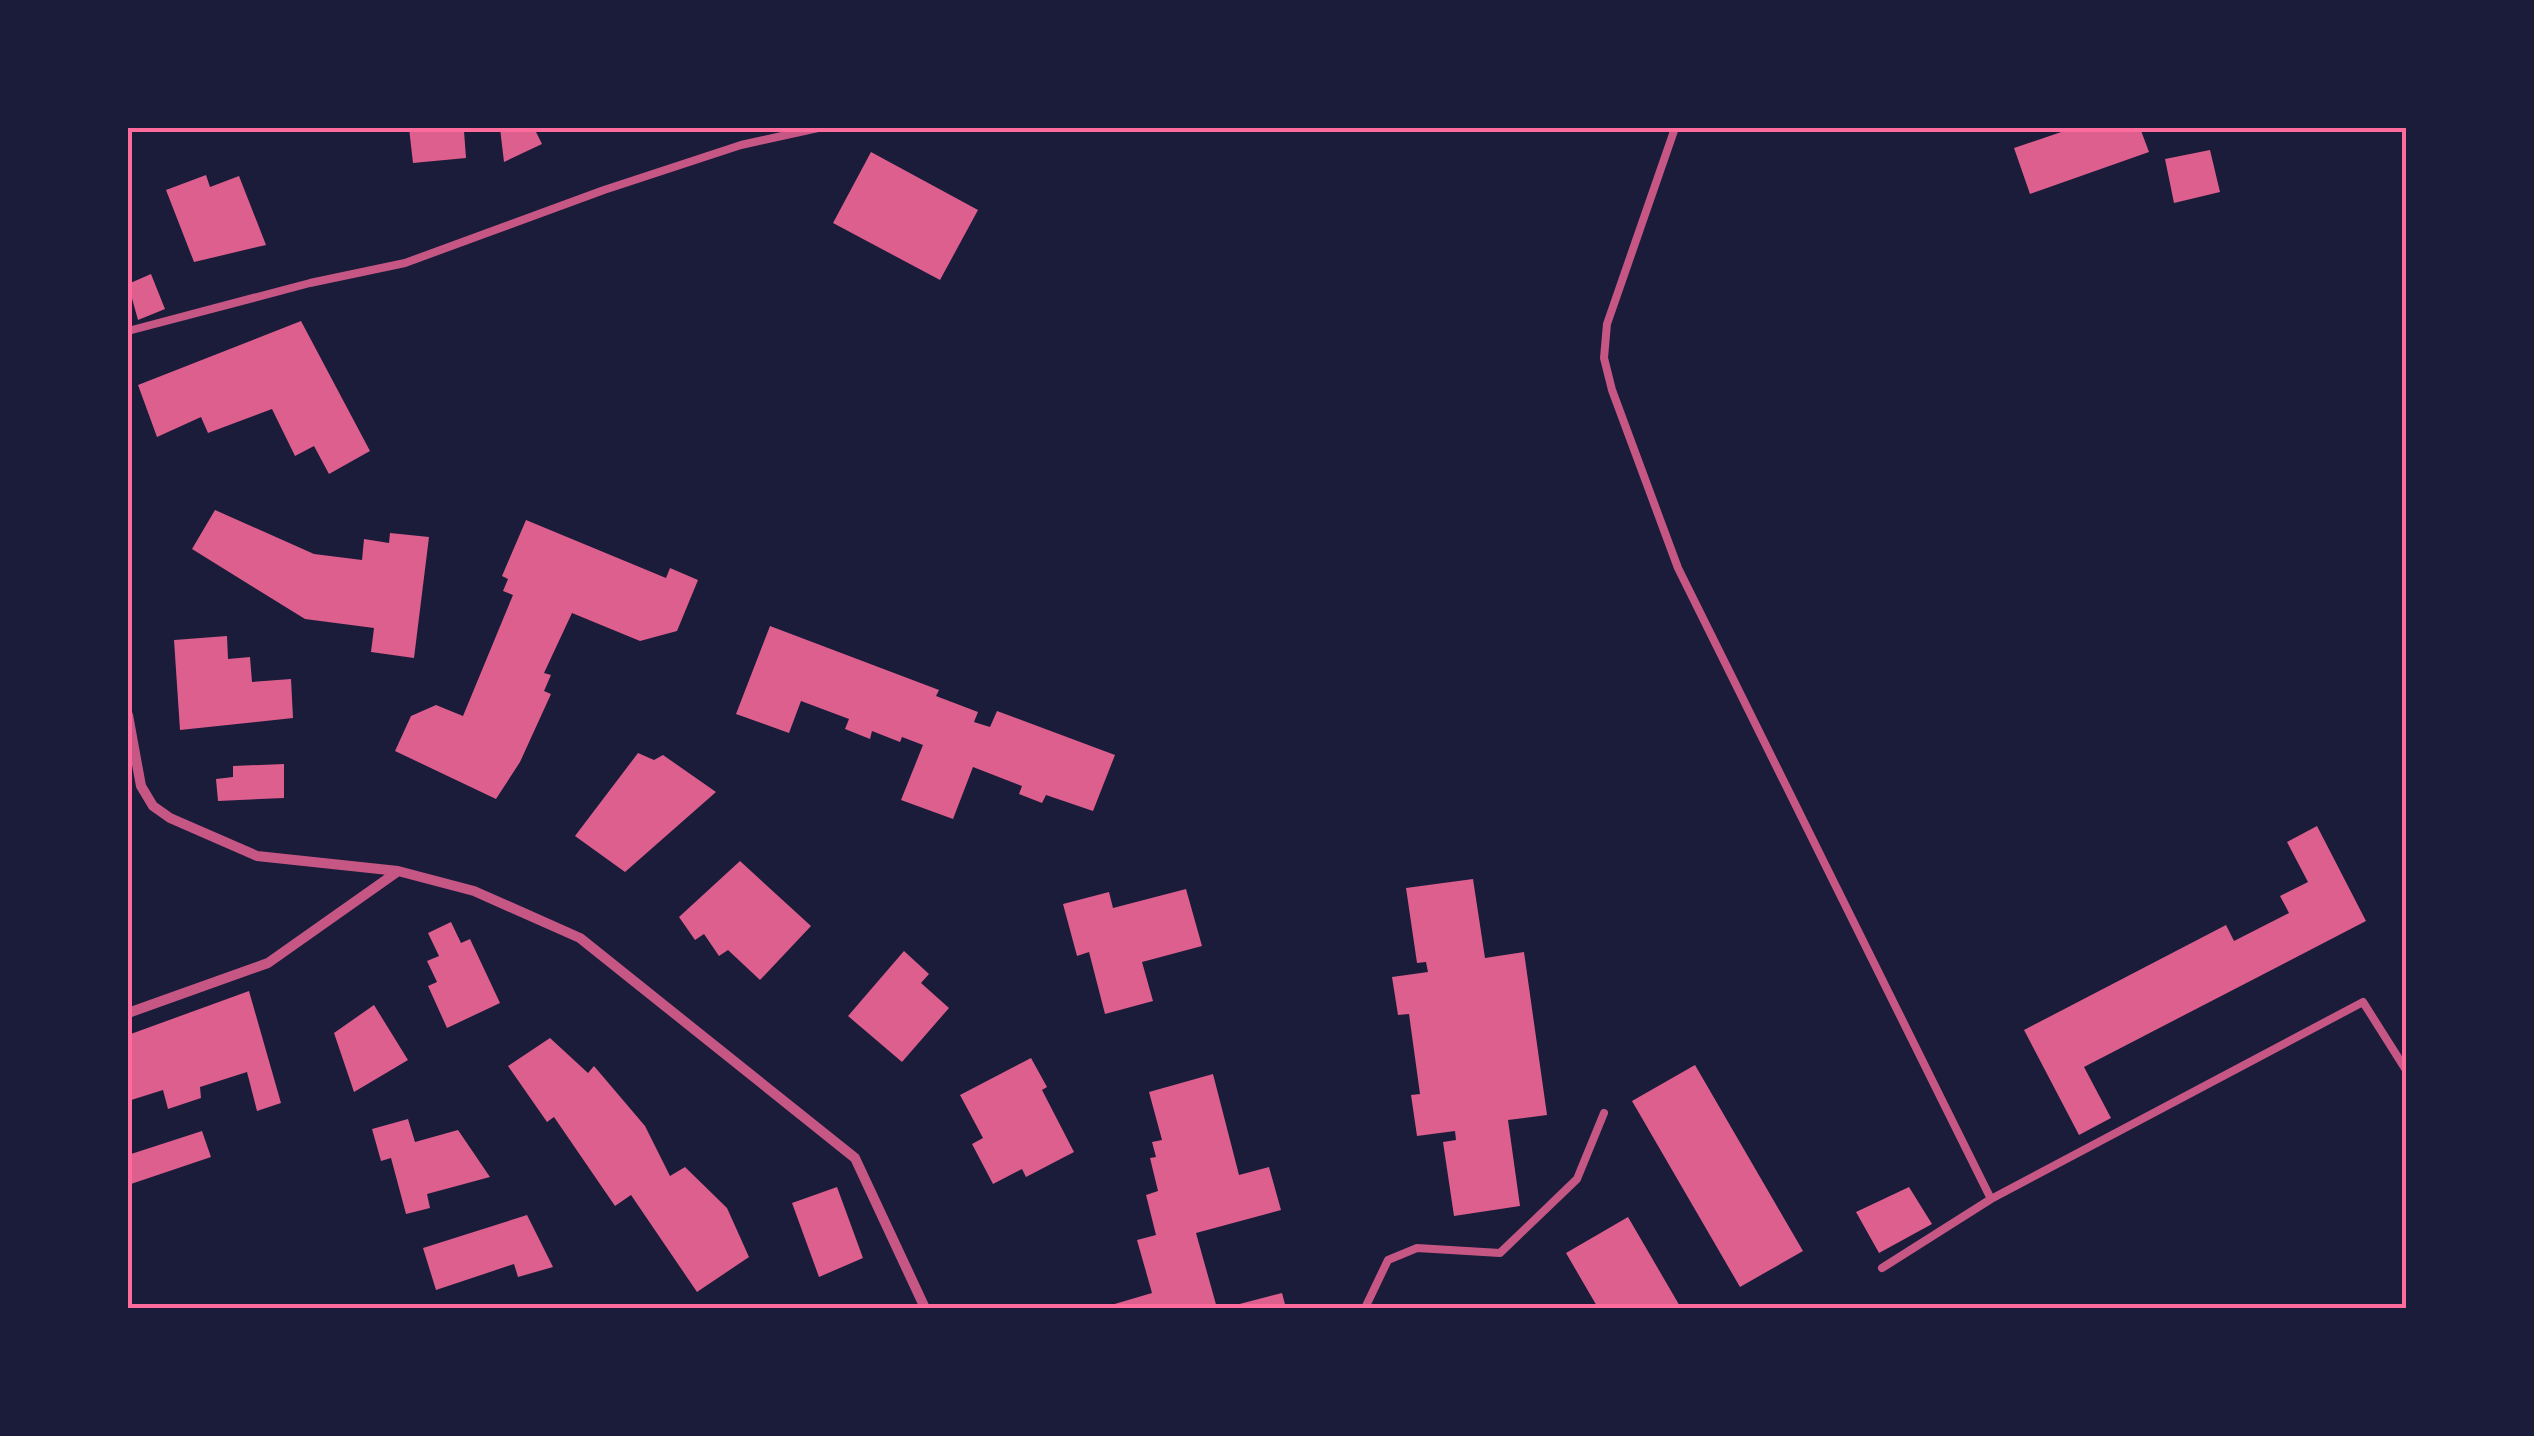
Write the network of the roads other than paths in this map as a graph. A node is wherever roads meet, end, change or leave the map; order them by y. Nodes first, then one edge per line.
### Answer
1 (818, 128) edge
2 (1675, 128) edge
3 (128, 332) edge
4 (128, 715) edge
5 (398, 871) junction
6 (128, 1013) edge
7 (2406, 1070) edge
8 (1604, 1113) dead end
9 (1991, 1199) junction
10 (1882, 1268) dead end
11 (925, 1308) edge
12 (1365, 1308) edge

1 - 3 lane
2 - 9 lane
4 - 5 street
5 - 6 street
5 - 11 street
7 - 9 lane
8 - 12 lane
9 - 10 lane

